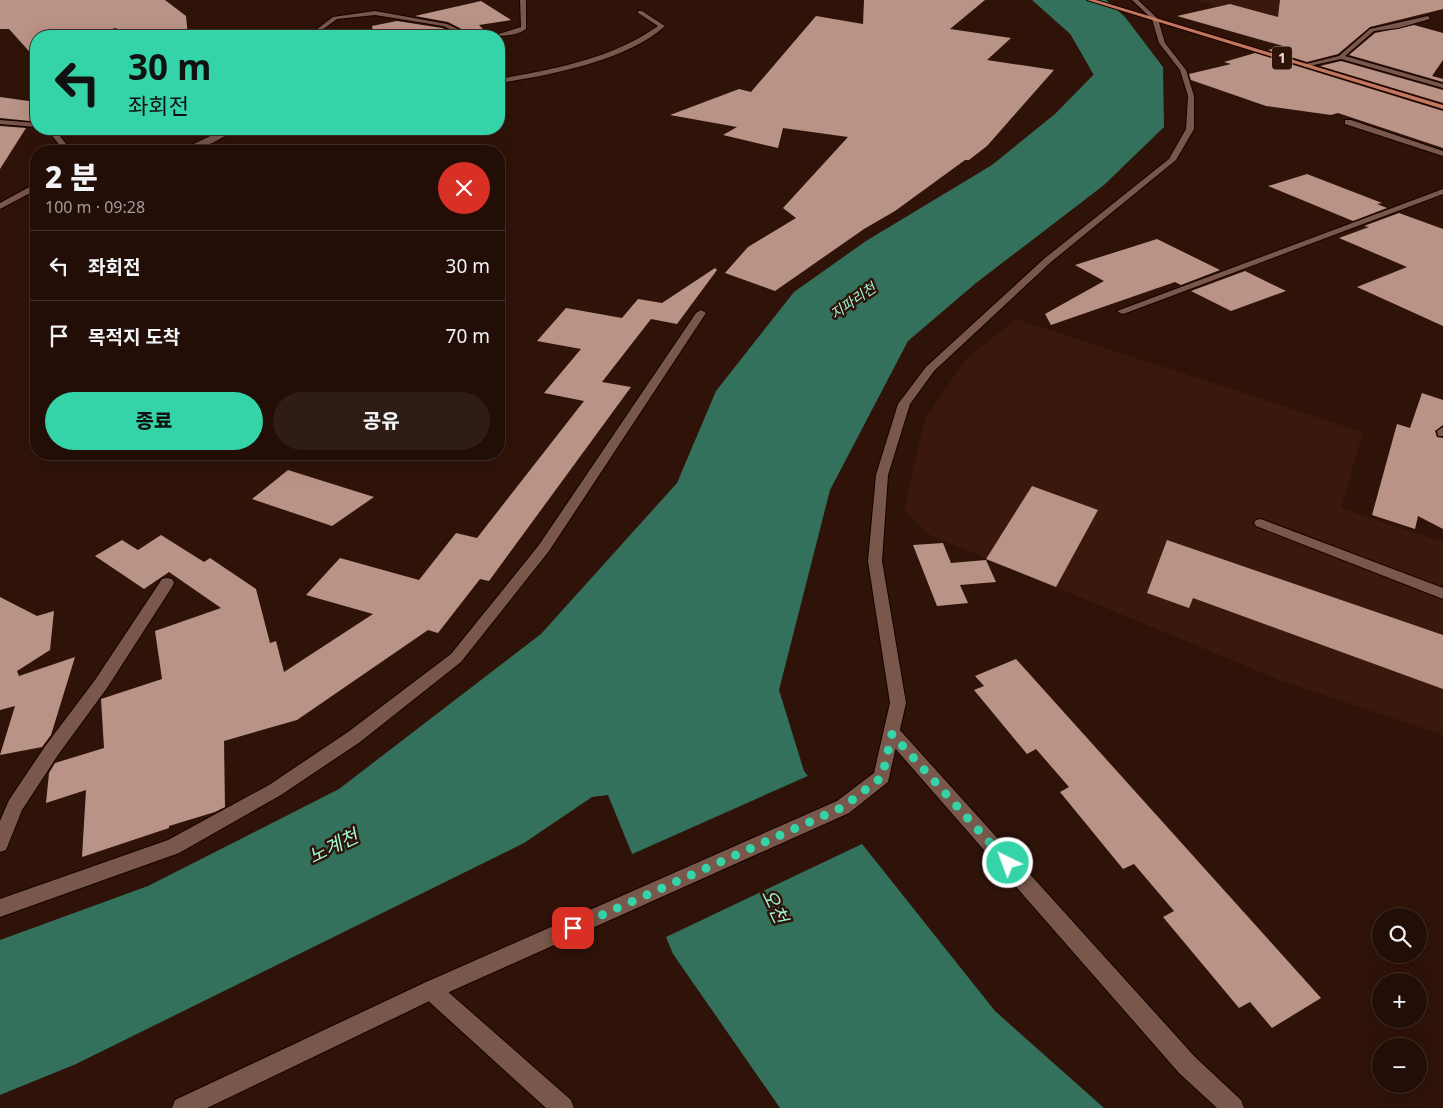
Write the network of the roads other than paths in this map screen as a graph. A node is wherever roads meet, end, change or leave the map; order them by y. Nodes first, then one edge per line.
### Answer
1 (523, 0) edge
2 (1090, 0) edge
3 (1135, 0) edge
4 (640, 12) dead end
5 (1428, 18) dead end
6 (1154, 19) junction
7 (319, 30) edge
8 (456, 30) edge
9 (505, 34) edge
10 (1340, 57) junction
11 (1305, 65) junction
12 (505, 80) edge
13 (1443, 86) edge
14 (1443, 107) edge
15 (0, 122) edge
16 (1348, 122) dead end
17 (30, 124) edge
18 (55, 135) edge
19 (219, 135) edge
20 (63, 145) edge
21 (200, 145) edge
22 (1443, 154) edge
23 (30, 190) edge
24 (1443, 191) edge
25 (0, 206) edge
26 (1122, 311) dead end
27 (701, 313) dead end
28 (1261, 523) dead end
29 (167, 582) dead end
30 (1443, 594) edge
31 (892, 734) junction
32 (0, 844) edge
33 (0, 908) edge
34 (431, 990) junction
35 (183, 1108) edge
36 (563, 1108) edge
37 (1232, 1108) edge

1 - 9 street
2 - 6 main road, 1
3 - 6 street
4 - 12 street
5 - 10 street
6 - 11 main road, 1
6 - 31 street
7 - 8 street
10 - 11 street
10 - 13 street
11 - 14 main road, 1
15 - 17 street
16 - 22 street
18 - 20 street
19 - 21 street
23 - 25 street
24 - 26 street
27 - 33 street
28 - 30 street
29 - 32 street
31 - 34 street
31 - 37 street
34 - 35 street
34 - 36 street

